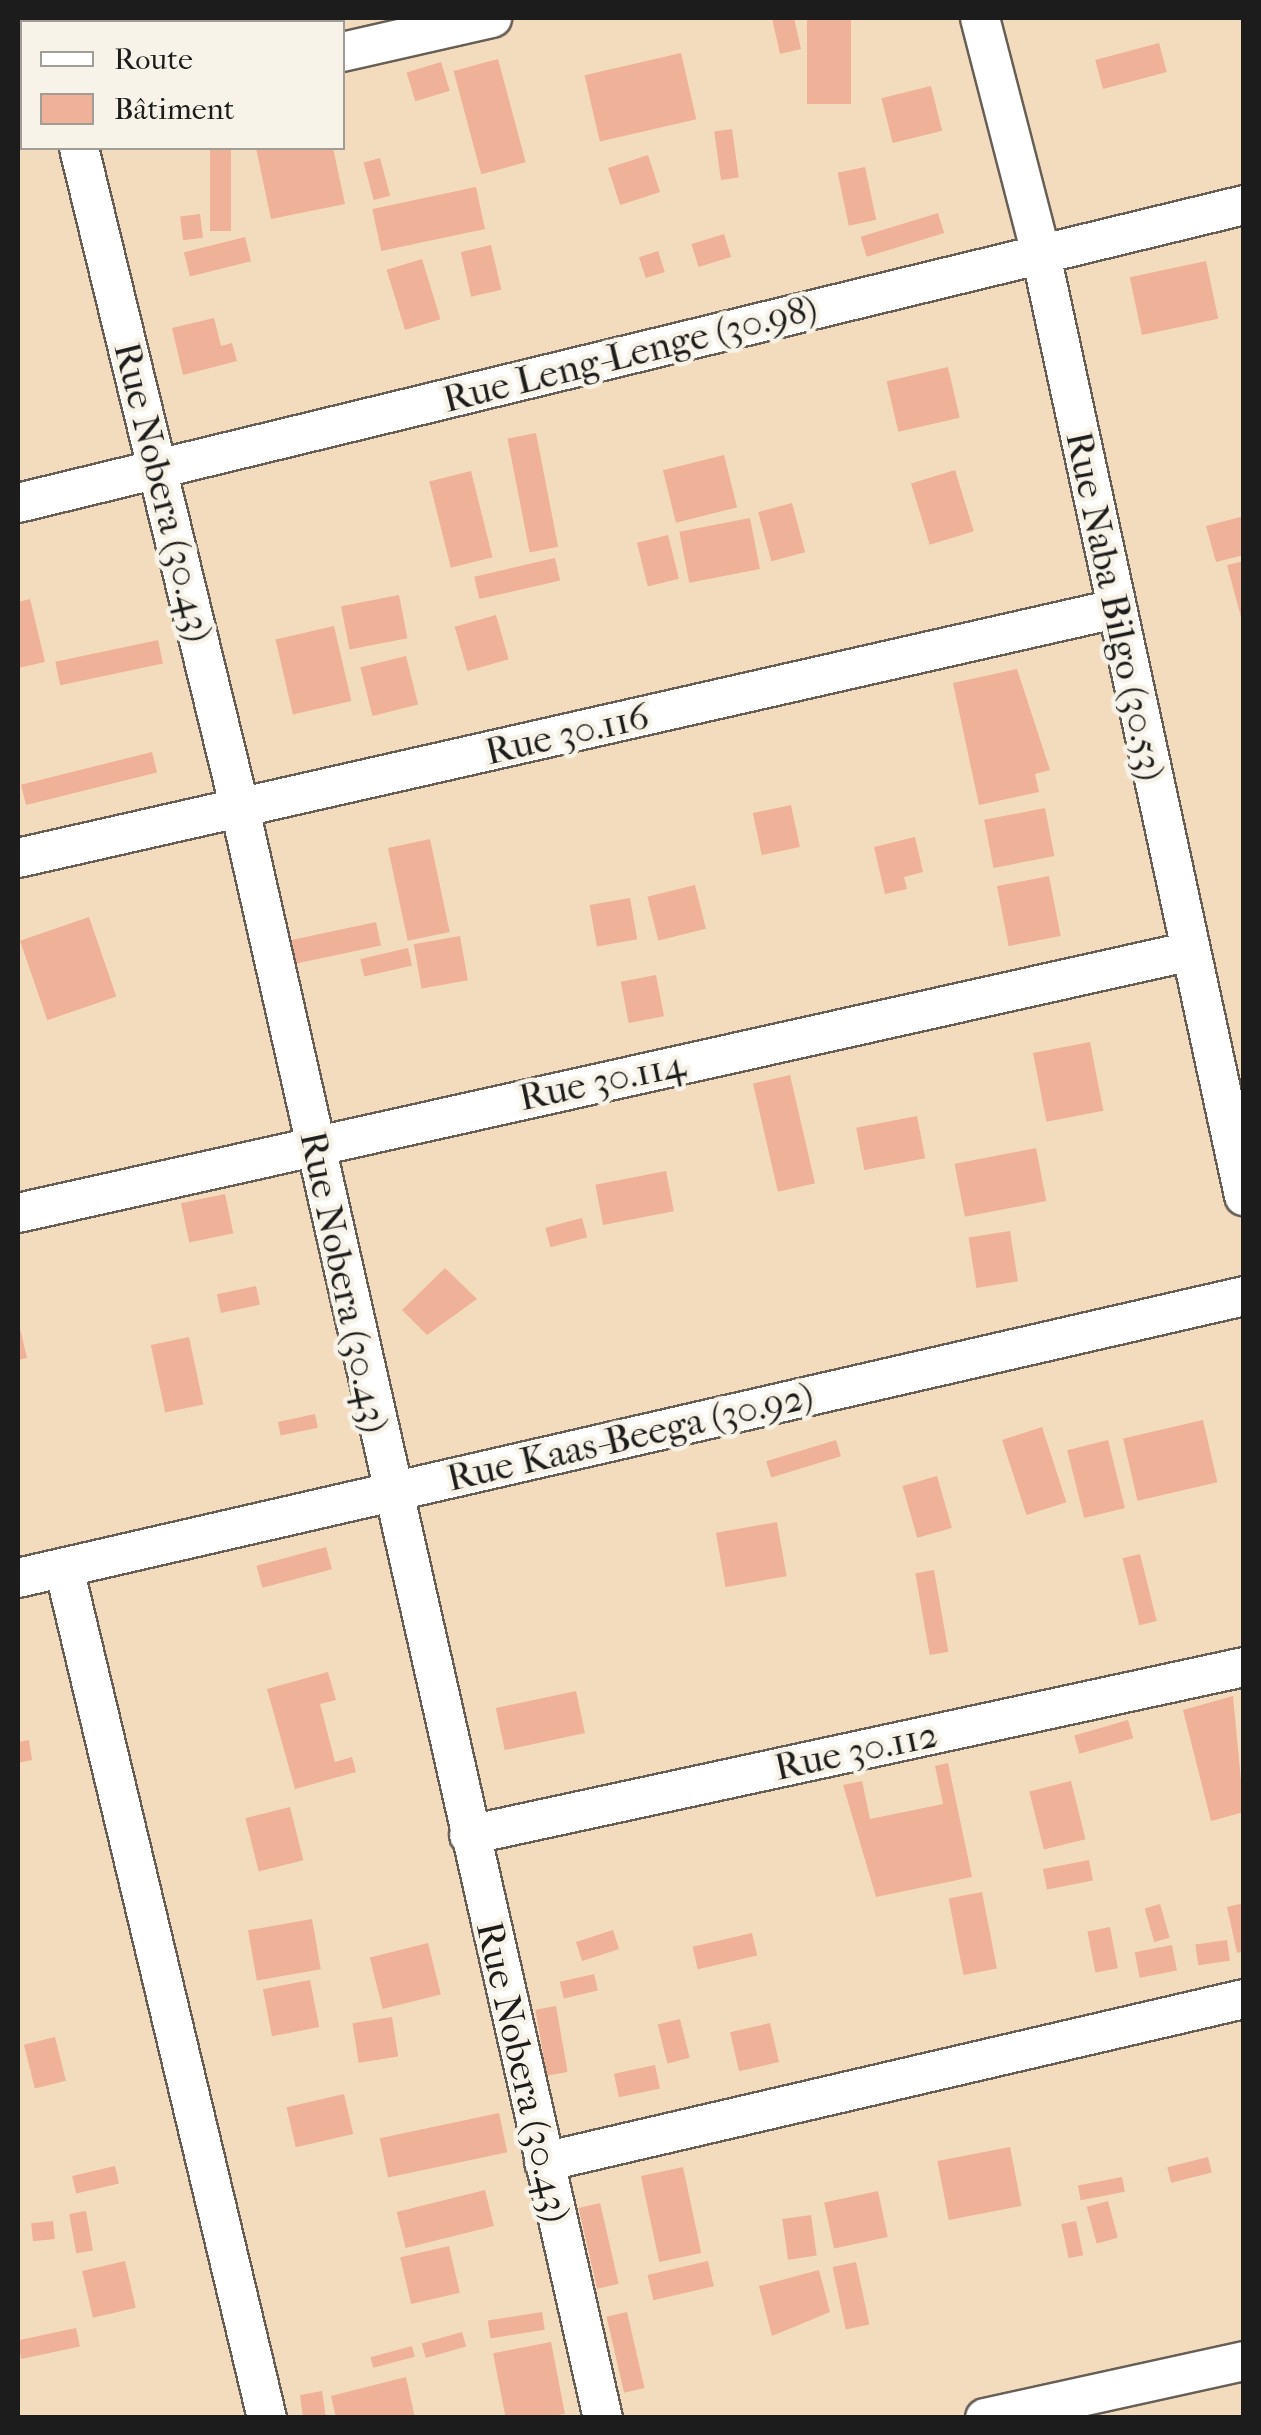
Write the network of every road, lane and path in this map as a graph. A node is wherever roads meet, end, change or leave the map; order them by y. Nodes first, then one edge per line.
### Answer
1 (492, 18) edge
2 (980, 18) edge
3 (345, 51) edge
4 (79, 150) edge
5 (1244, 205) edge
6 (1040, 250) junction
7 (158, 473) junction
8 (18, 503) edge
9 (1116, 609) junction
10 (240, 809) junction
11 (18, 858) edge
12 (1186, 952) junction
13 (314, 1144) junction
14 (1244, 1196) edge
15 (18, 1212) edge
16 (1244, 1296) edge
17 (390, 1492) junction
18 (64, 1568) junction
19 (18, 1578) edge
20 (1244, 1667) edge
21 (468, 1835) junction
22 (1244, 1999) edge
23 (544, 2162) junction
24 (1244, 2362) edge
25 (267, 2418) edge
26 (603, 2418) edge
27 (985, 2418) edge

1 - 3 street
2 - 6 street, Rue Naba Bilgo (30.53)
4 - 7 street, Rue Nobera (30.43)
5 - 6 street, Rue Leng-Lenge (30.98)
6 - 7 street, Rue Leng-Lenge (30.98)
6 - 9 street, Rue Naba Bilgo (30.53)
7 - 8 street, Rue Leng-Lenge (30.98)
7 - 10 street, Rue Nobera (30.43)
9 - 10 street, Rue 30.116
9 - 12 street, Rue Naba Bilgo (30.53)
10 - 11 street, Rue 30.116
10 - 13 street, Rue Nobera (30.43)
12 - 13 street, Rue 30.114
12 - 14 street, Rue Naba Bilgo (30.53)
13 - 15 street, Rue 30.114
13 - 17 street, Rue Nobera (30.43)
16 - 17 street, Rue Kaas-Beega (30.92)
17 - 18 street, Rue Kaas-Beega (30.92)
17 - 21 street, Rue Nobera (30.43)
18 - 19 street, Rue Kaas-Beega (30.92)
18 - 25 street
20 - 21 street, Rue 30.112
21 - 23 street, Rue Nobera (30.43)
22 - 23 street
23 - 26 street, Rue Nobera (30.43)
24 - 27 street

